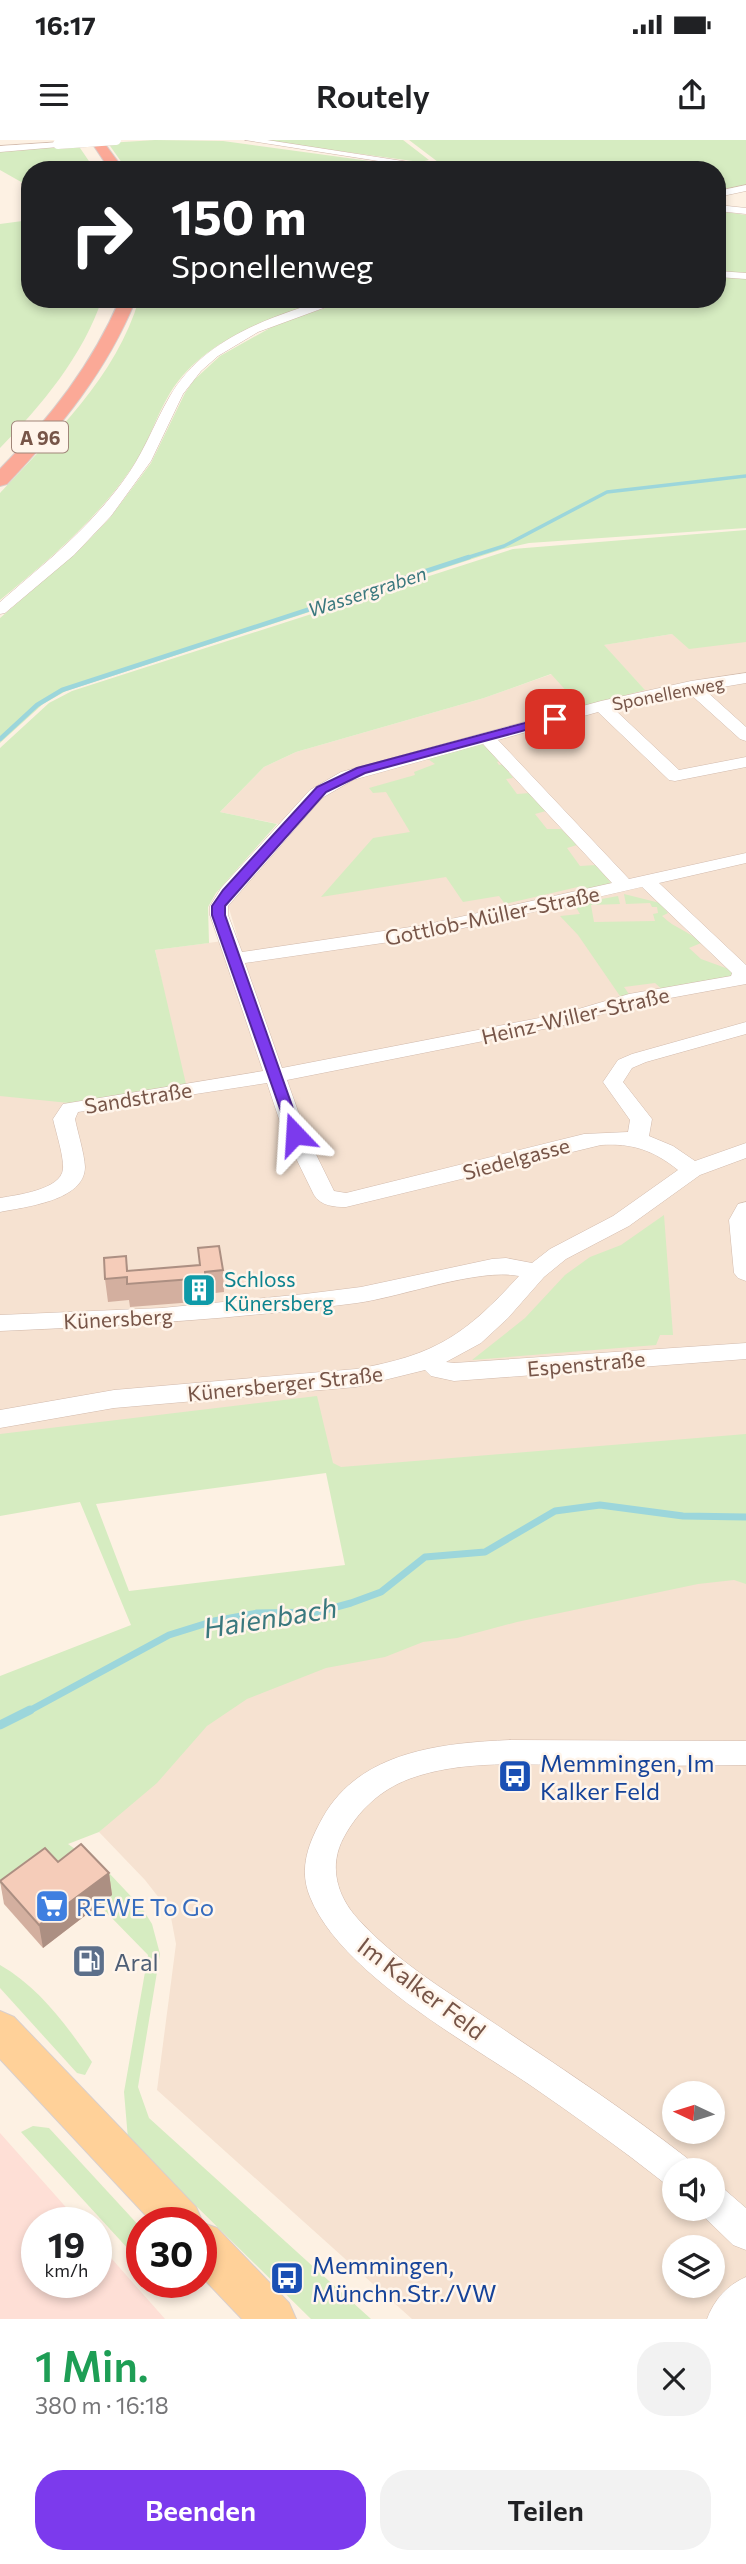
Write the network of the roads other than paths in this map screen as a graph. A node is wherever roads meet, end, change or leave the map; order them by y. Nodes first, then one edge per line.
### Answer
1 (82, 140) edge
2 (96, 140) edge
3 (117, 140) edge
4 (248, 140) edge
5 (0, 149) edge
6 (97, 161) edge
7 (111, 161) edge
8 (394, 161) edge
9 (746, 188) edge
10 (726, 192) edge
11 (726, 209) edge
12 (746, 211) edge
13 (726, 275) edge
14 (746, 276) edge
15 (108, 308) edge
16 (124, 308) edge
17 (316, 308) edge
18 (0, 461) edge
19 (0, 480) edge
20 (0, 610) edge
21 (746, 678) edge
22 (691, 686) junction
23 (601, 706) junction
24 (746, 736) edge
25 (486, 737) junction
26 (746, 762) edge
27 (746, 858) edge
28 (647, 882) junction
29 (626, 887) junction
30 (235, 960) junction
31 (746, 1028) edge
32 (274, 1076) junction
33 (638, 1138) junction
34 (746, 1150) edge
35 (692, 1170) junction
36 (334, 1200) joint
37 (0, 1205) edge
38 (746, 1209) edge
39 (536, 1272) junction
40 (746, 1273) edge
41 (0, 1323) edge
42 (746, 1351) edge
43 (430, 1360) junction
44 (0, 1419) edge
45 (746, 1753) edge
46 (0, 2030) edge
47 (662, 2159) edge
48 (167, 2207) edge
49 (725, 2213) edge
50 (746, 2232) edge
51 (217, 2261) edge
52 (746, 2295) edge
53 (273, 2319) edge
54 (725, 2319) edge

1 - 6 highway
2 - 7 highway
3 - 5 street, bridge
4 - 8 street
9 - 10 street
11 - 12 street
13 - 14 street
15 - 18 highway, A 96
16 - 19 highway, A 96
17 - 20 street
21 - 22 street, Sponellenweg
22 - 23 street, Sponellenweg
22 - 24 street
23 - 25 street, Sponellenweg
23 - 26 street
25 - 29 street
25 - 30 street, Sponellenweg
27 - 28 street, Gottlob-Müller-Straße
28 - 29 street, Gottlob-Müller-Straße
28 - 32 street, Heinz-Willer-Straße
29 - 30 street, Gottlob-Müller-Straße
30 - 32 street, Sponellenweg
31 - 33 street
32 - 36 street, Sponellenweg
32 - 37 street, Sandstraße
33 - 35 street, Siedelgasse
33 - 36 street, Siedelgasse
34 - 35 street, Künersberger Straße
35 - 39 street, Künersberger Straße
38 - 40 street
39 - 41 street, Künersberg
39 - 43 street, Künersberger Straße
42 - 43 street, Espenstraße
43 - 44 street, Künersberger Straße
45 - 47 street, Im Kalker Feld
46 - 48 main road
49 - 50 street
51 - 53 main road
52 - 54 street

